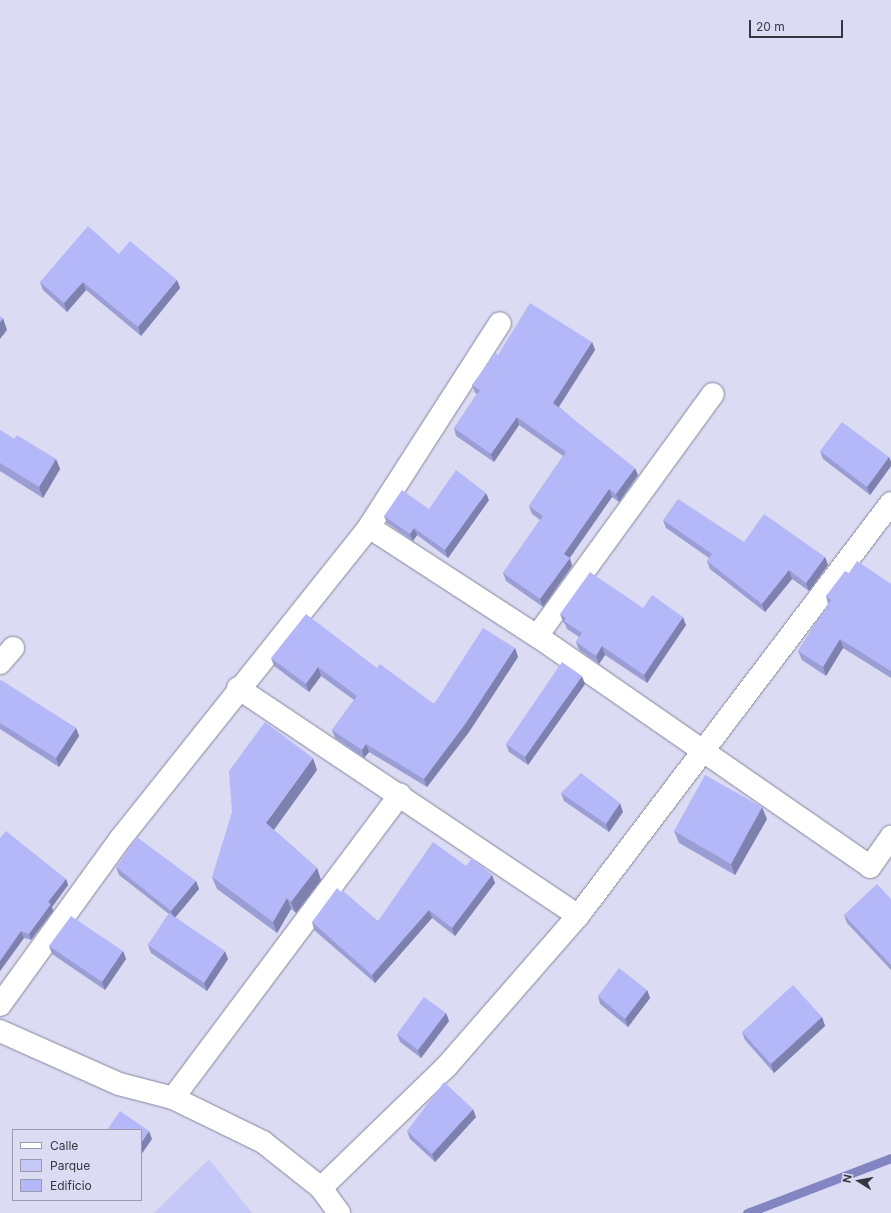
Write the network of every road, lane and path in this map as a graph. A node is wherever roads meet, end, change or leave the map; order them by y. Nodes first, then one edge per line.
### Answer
1 (500, 323) dead end
2 (713, 394) dead end
3 (890, 503) edge
4 (369, 527) junction
5 (537, 636) junction
6 (238, 688) junction
7 (701, 751) junction
8 (400, 795) junction
9 (891, 837) edge
10 (578, 916) junction
11 (0, 1005) edge
12 (0, 1030) edge
13 (173, 1098) junction
14 (321, 1188) junction
15 (339, 1213) edge

1 - 4 street
2 - 5 street
3 - 7 street
4 - 5 street
4 - 6 street
5 - 7 street
6 - 8 street
6 - 11 street
7 - 9 street
7 - 10 street
8 - 10 street
8 - 13 street
10 - 14 street
12 - 13 street
13 - 14 street
14 - 15 street

